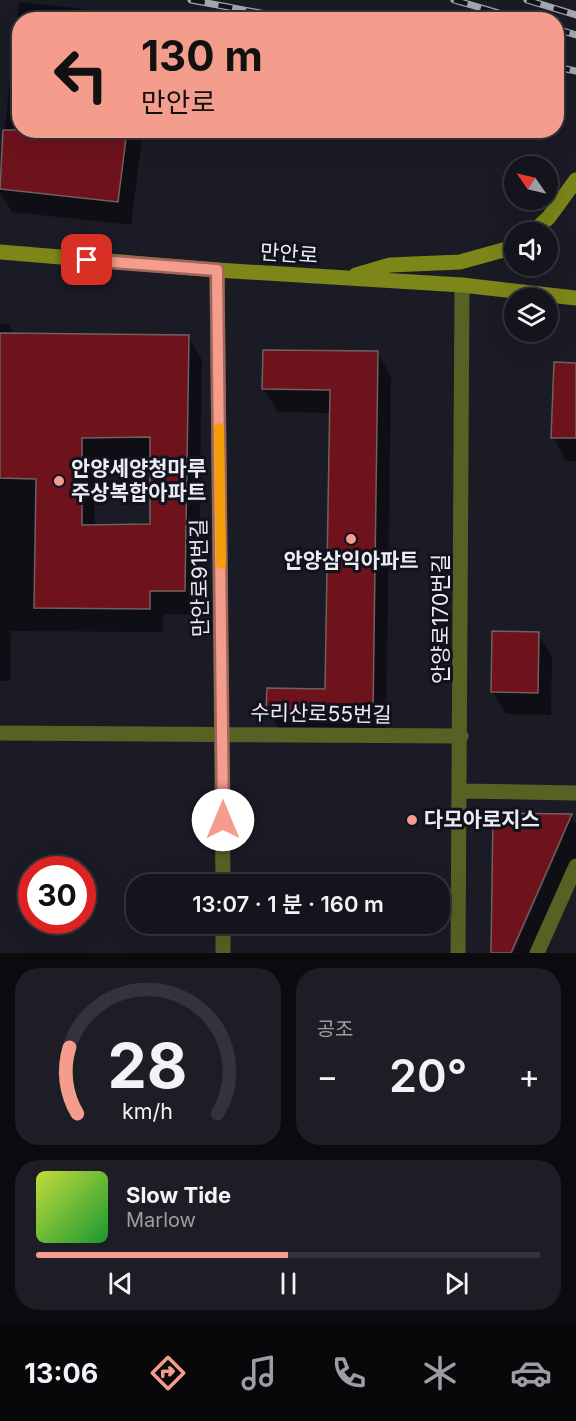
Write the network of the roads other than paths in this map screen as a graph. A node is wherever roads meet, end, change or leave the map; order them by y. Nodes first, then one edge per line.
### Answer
1 (576, 180) edge
2 (544, 222) edge
3 (504, 250) edge
4 (0, 252) edge
5 (217, 270) junction
6 (346, 279) junction
7 (462, 285) junction
8 (576, 298) edge
9 (0, 733) edge
10 (223, 734) junction
11 (461, 736) junction
12 (461, 791) junction
13 (576, 793) edge
14 (576, 866) edge
15 (223, 874) edge
16 (223, 934) edge
17 (223, 953) edge
18 (458, 953) edge
19 (537, 953) edge

1 - 2 street
3 - 6 street
4 - 5 street, 만안로
5 - 6 street, 만안로
5 - 10 street, 만안로91번길
6 - 7 street, 만안로
7 - 8 street, 만안로
7 - 11 street, 안양로170번길
9 - 10 street, 수리산로55번길
10 - 11 street, 수리산로55번길
10 - 15 street, 만안로91번길
11 - 12 street, 안양로170번길
12 - 13 street
12 - 18 street, 안양로170번길
14 - 19 street
16 - 17 street

